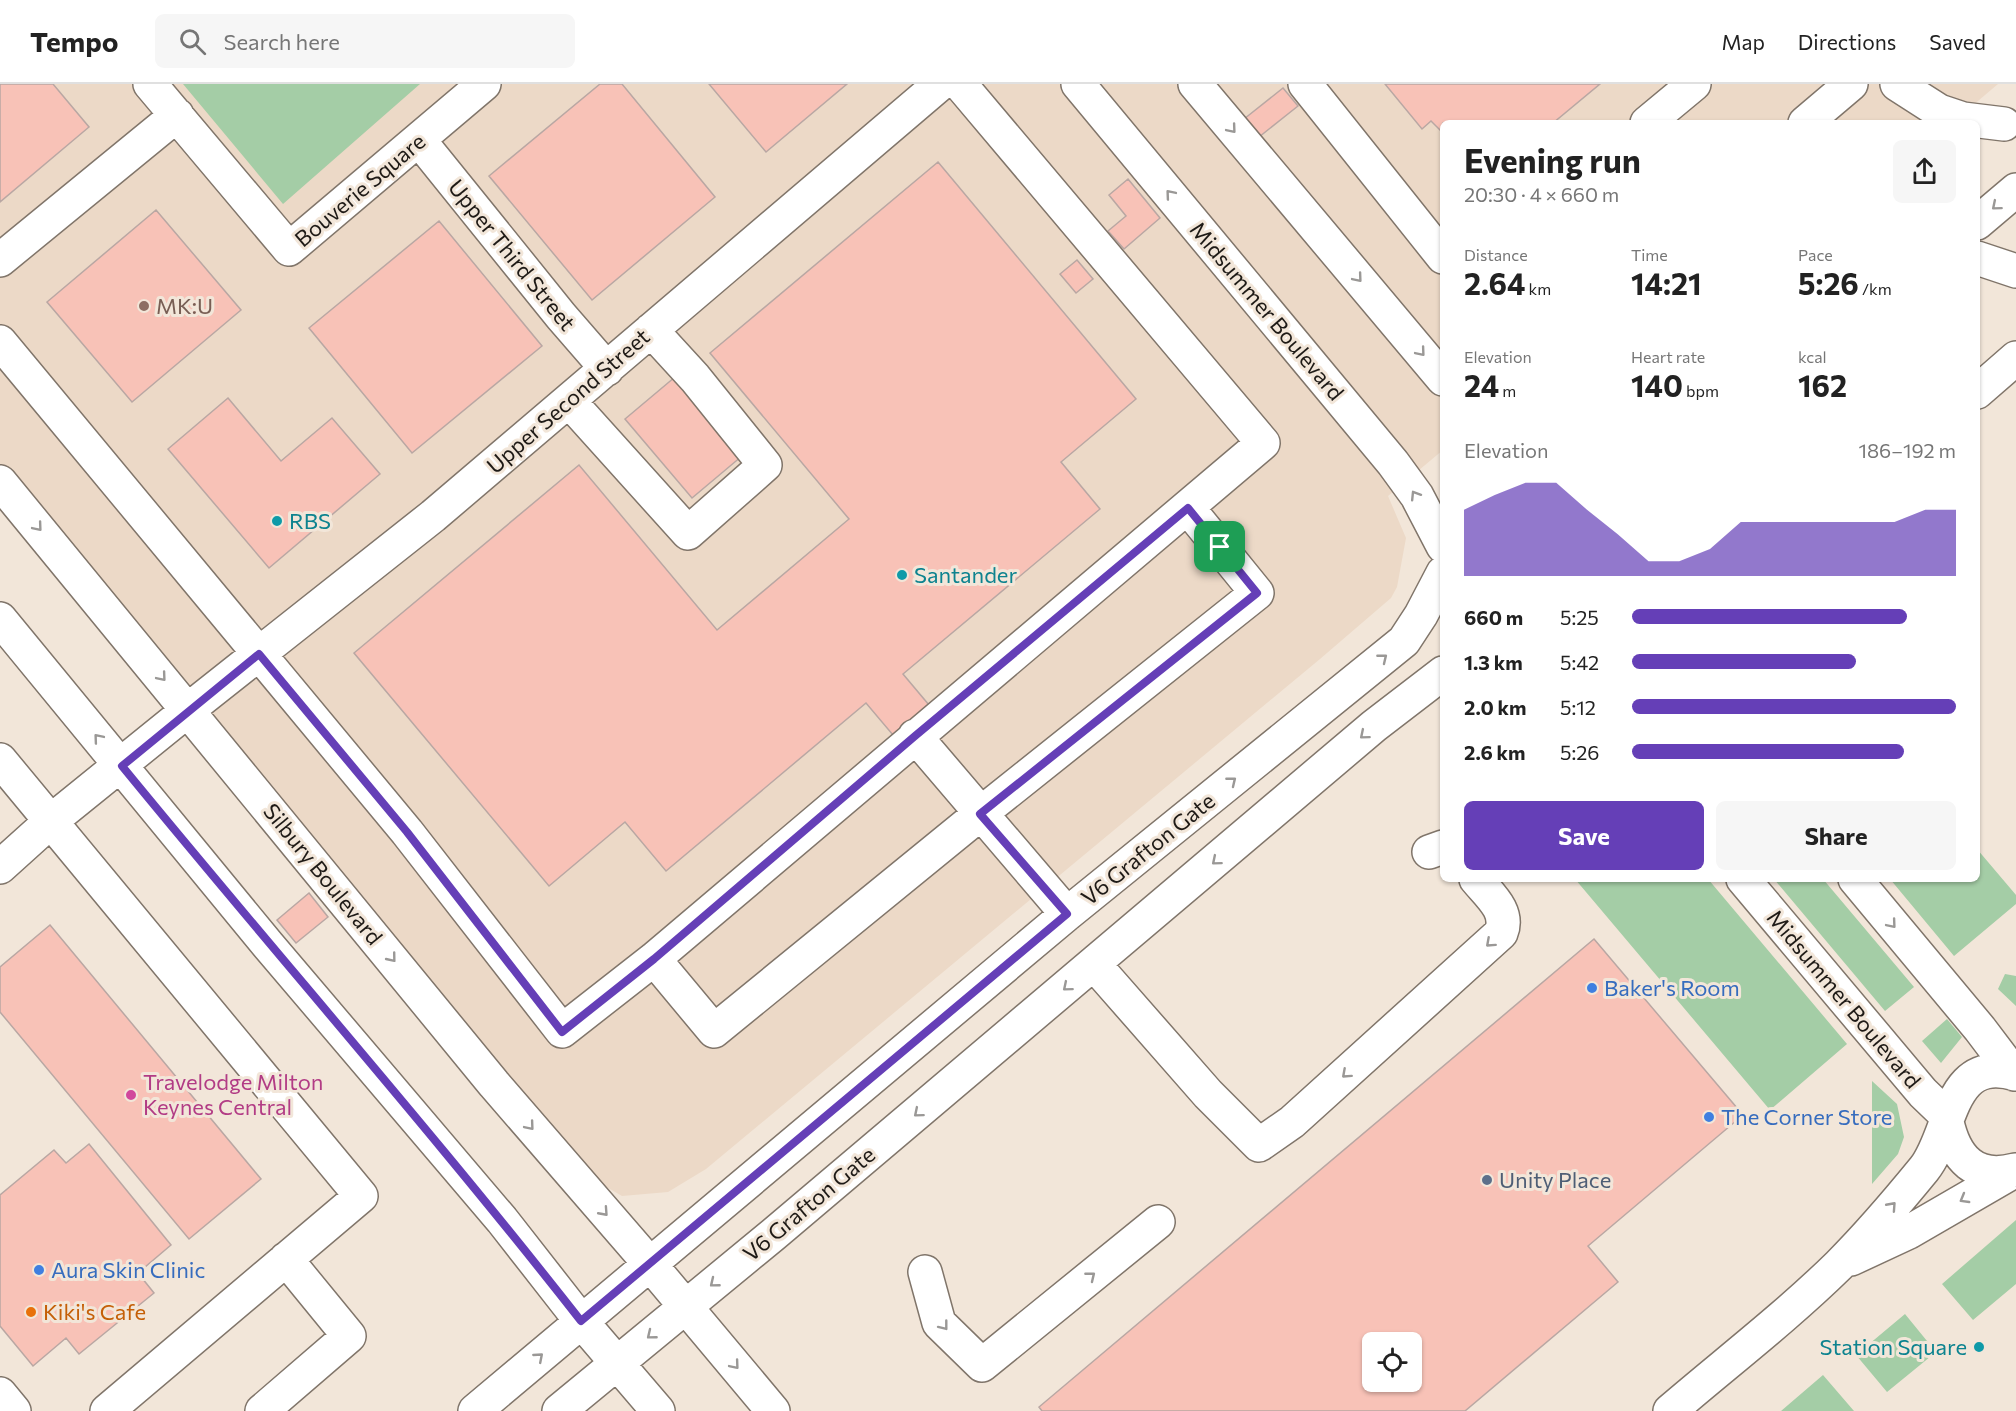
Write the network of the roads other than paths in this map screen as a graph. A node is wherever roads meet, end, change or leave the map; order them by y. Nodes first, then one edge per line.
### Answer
1 (150, 84) edge
2 (484, 84) edge
3 (940, 84) edge
4 (960, 84) edge
5 (1078, 84) edge
6 (1195, 84) edge
7 (1305, 84) edge
8 (1694, 84) edge
9 (1851, 84) edge
10 (1897, 84) edge
11 (177, 115) junction
12 (2010, 119) edge
13 (1651, 120) edge
14 (1809, 120) edge
15 (1911, 120) edge
16 (419, 140) junction
17 (1980, 144) edge
18 (2016, 190) edge
19 (1980, 220) edge
20 (1440, 253) edge
21 (1980, 259) edge
22 (0, 260) edge
23 (2016, 271) edge
24 (651, 330) junction
25 (0, 342) edge
26 (2016, 358) edge
27 (607, 369) junction
28 (1440, 375) edge
29 (1980, 389) edge
30 (570, 402) junction
31 (0, 482) edge
32 (1188, 508) junction
33 (1440, 540) edge
34 (1440, 579) edge
35 (0, 619) edge
36 (259, 654) junction
37 (1440, 675) edge
38 (189, 709) junction
39 (915, 736) junction
40 (0, 760) edge
41 (122, 766) junction
42 (980, 814) junction
43 (51, 821) junction
44 (0, 867) edge
45 (1478, 882) edge
46 (1746, 882) edge
47 (1858, 882) edge
48 (1067, 914) junction
49 (654, 959) junction
50 (1094, 964) junction
51 (2015, 1074) edge
52 (1948, 1119) junction
53 (2016, 1170) edge
54 (1158, 1222) dead end
55 (286, 1259) junction
56 (649, 1263) junction
57 (1839, 1265) junction
58 (925, 1272) dead end
59 (686, 1306) junction
60 (581, 1321) junction
61 (616, 1363) junction
62 (0, 1394) edge
63 (765, 1401) edge
64 (486, 1402) edge
65 (14, 1411) edge
66 (107, 1411) edge
67 (262, 1411) edge
68 (559, 1411) edge
69 (658, 1411) edge
70 (1670, 1411) edge

1 - 11 street, Bouverie Square
2 - 16 street, Bouverie Square
3 - 24 street, Upper Second Street
4 - 32 street
33 -> 5 street, Midsummer Boulevard
6 -> 28 street
7 - 20 street
8 - 13 street
9 - 14 street
10 - 12 street
10 - 15 street
11 - 16 street, Bouverie Square
11 - 22 street
12 - 17 street
16 - 27 street, Upper Third Street
18 -> 19 street
21 - 23 street
24 - 27 street, Upper Second Street
24 - 30 street
25 - 36 street
26 - 29 street
27 - 30 street, Upper Second Street
30 - 36 street, Upper Second Street
31 -> 38 street, Silbury Boulevard
32 - 39 street
32 - 42 street
48 -> 34 street, V6 Grafton Gate
41 -> 35 street
36 - 38 street, Upper Second Street
36 - 49 street
37 -> 50 street, V6 Grafton Gate
38 - 41 street, Upper Second Street
38 -> 56 street, Silbury Boulevard
39 - 42 street
39 - 49 street
40 - 43 street
41 - 43 street, Upper Second Street
41 - 60 street
42 - 48 street
42 - 49 street
43 - 44 street, Upper Second Street
43 - 55 street
45 -> 50 street
46 - 52 street, Midsummer Boulevard
47 -> 51 street
48 - 56 street, V6 Grafton Gate
50 -> 59 street, V6 Grafton Gate
51 - 52 street
52 - 53 street
57 -> 52 street
53 -> 57 street
58 -> 54 street
55 - 66 street
55 - 67 street
56 - 59 street, Silbury Boulevard
56 - 60 street, V6 Grafton Gate
57 - 70 street
59 -> 61 street, V6 Grafton Gate
59 -> 63 street
60 - 61 street
64 -> 60 street, V6 Grafton Gate
61 - 68 street, V6 Grafton Gate
61 - 69 street
62 - 65 street

